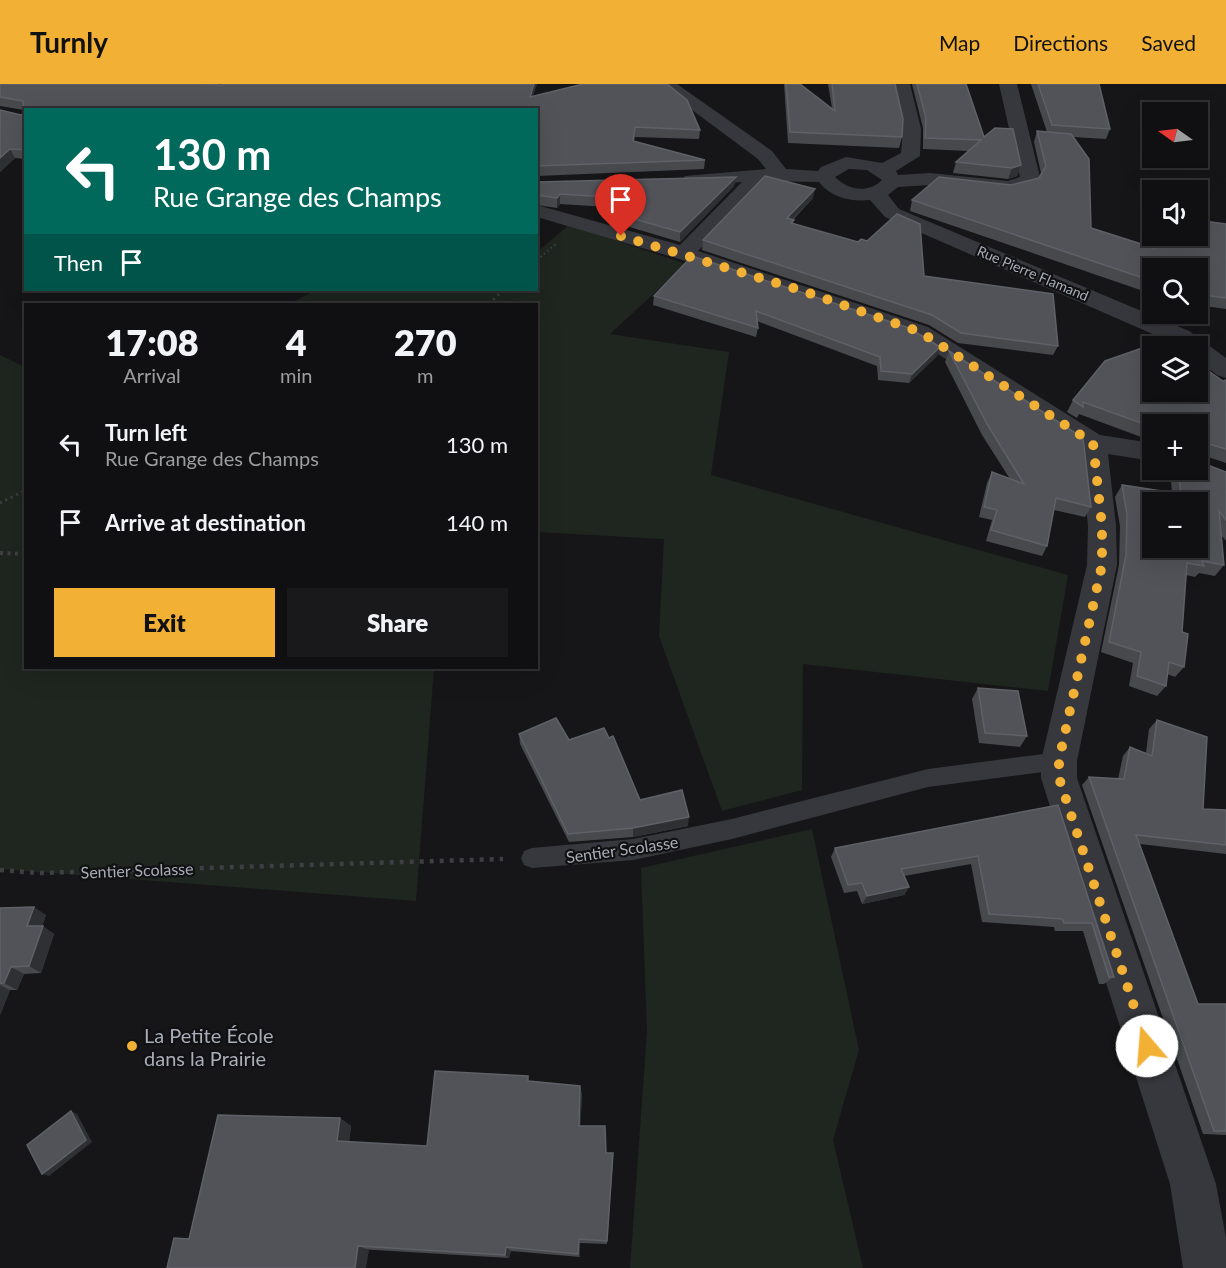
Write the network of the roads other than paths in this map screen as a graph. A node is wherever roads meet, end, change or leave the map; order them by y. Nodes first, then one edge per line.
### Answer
1 (666, 84) edge
2 (901, 84) edge
3 (1008, 84) edge
4 (770, 174) junction
5 (825, 177) junction
6 (669, 180) edge
7 (884, 182) junction
8 (538, 211) edge
9 (684, 253) junction
10 (1181, 336) edge
11 (1208, 356) edge
12 (1226, 370) edge
13 (1093, 443) junction
14 (1142, 450) edge
15 (1059, 760) junction
16 (532, 858) road end
17 (1207, 1268) edge

1 - 4 street
2 - 7 street
3 - 7 street
4 - 5 street
4 - 6 street
4 - 9 street
5 - 7 street
5 - 7 street
7 - 10 street, Rue Pierre Flamand
8 - 9 street
9 - 13 street
11 - 12 street, Rue Pierre Flamand
13 - 14 street
13 - 15 street
15 - 16 lane, Sentier Scolasse
15 - 17 street

